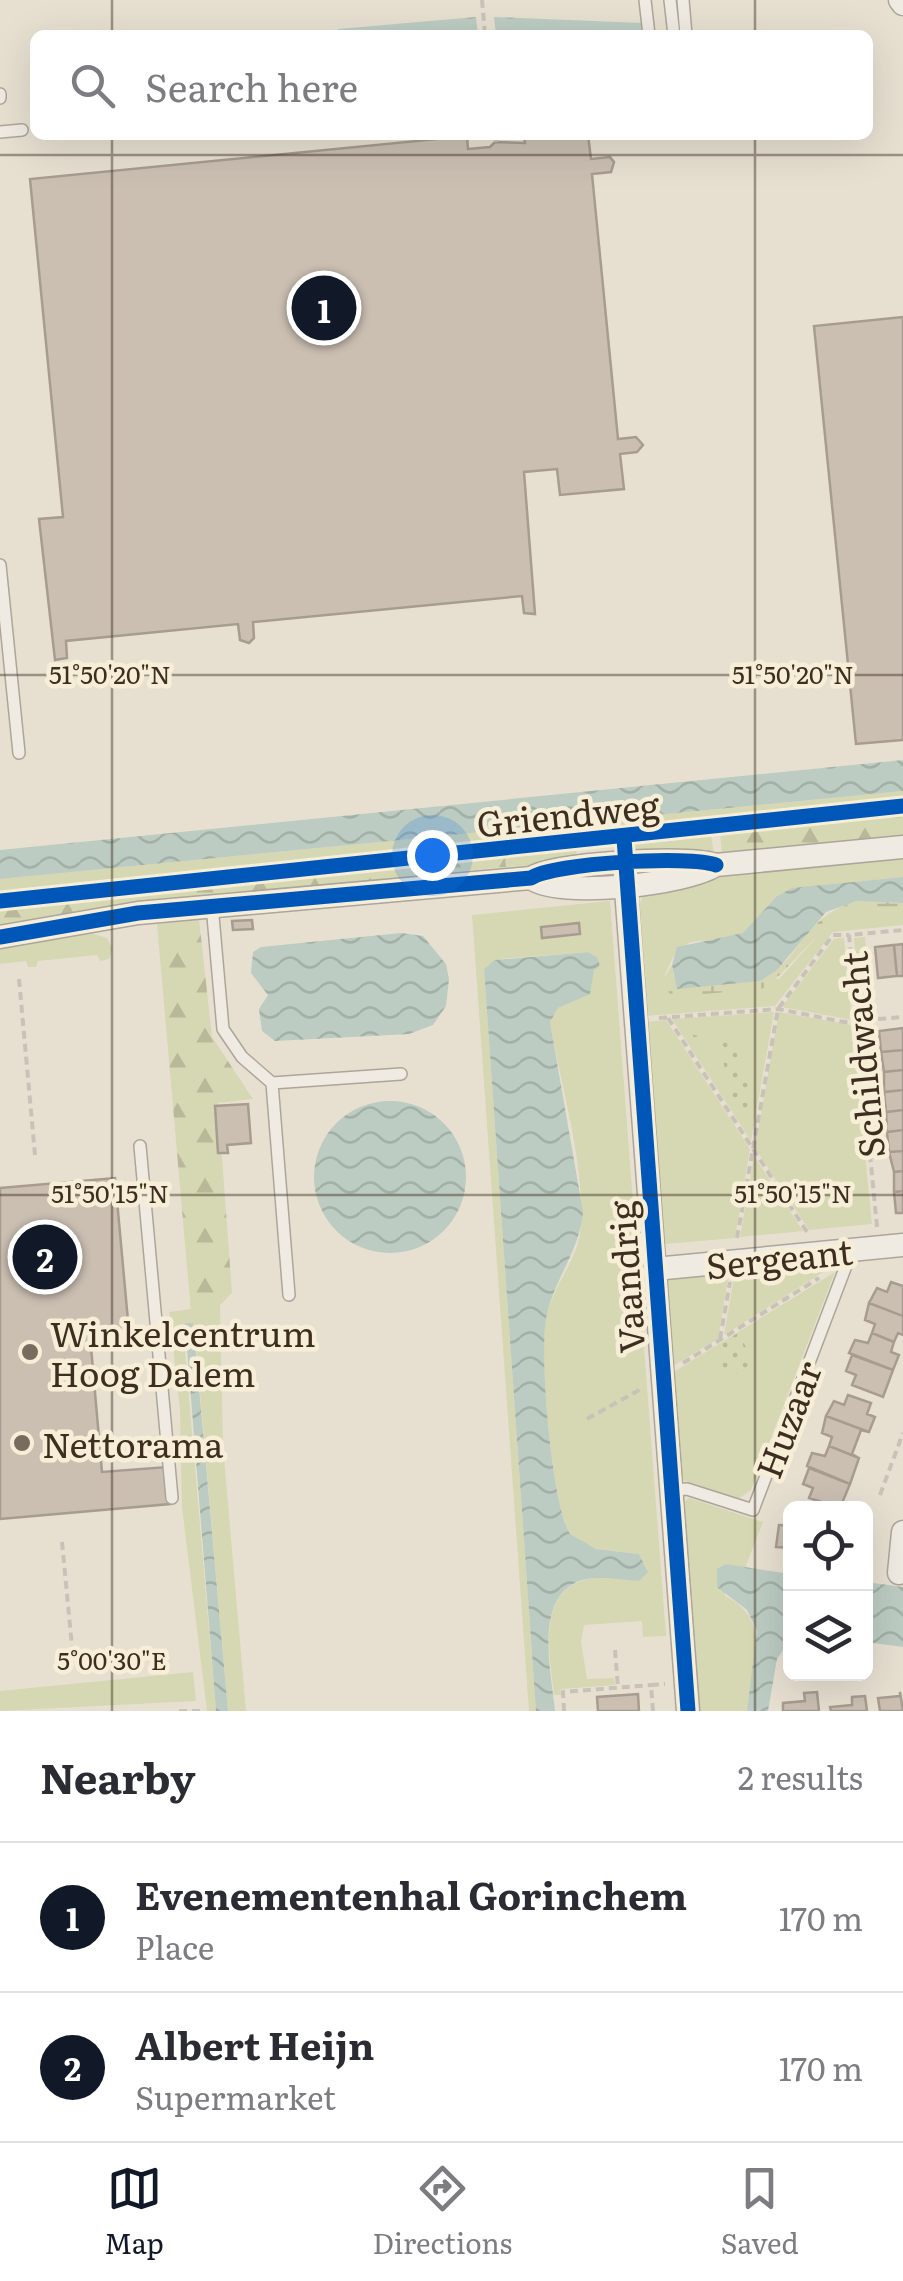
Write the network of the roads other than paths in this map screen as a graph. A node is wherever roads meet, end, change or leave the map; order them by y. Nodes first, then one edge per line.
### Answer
1 (645, 0) edge
2 (670, 0) edge
3 (682, 0) edge
4 (649, 30) edge
5 (673, 30) edge
6 (685, 30) edge
7 (22, 130) dead end
8 (0, 132) edge
9 (0, 565) edge
10 (7, 694) edge
11 (19, 753) dead end
12 (903, 847) edge
13 (625, 874) junction
14 (212, 905) junction
15 (0, 937) edge
16 (401, 1074) dead end
17 (272, 1083) junction
18 (140, 1146) dead end
19 (903, 1244) edge
20 (852, 1250) junction
21 (655, 1269) junction
22 (289, 1295) dead end
23 (671, 1490) junction
24 (172, 1498) dead end
25 (903, 1532) edge
26 (898, 1573) dead end
27 (688, 1711) edge

1 - 4 lane
2 - 5 lane
3 - 6 lane
7 - 8 lane
9 - 10 lane
10 - 11 lane
12 - 13 street, Griendweg
13 - 14 street, Griendweg
13 - 21 street, Vaandrig
14 - 15 street, Griendweg
14 - 17 lane
16 - 17 lane
17 - 22 lane
18 - 24 lane
19 - 20 street, Sergeant
20 - 21 street, Sergeant
20 - 23 lane, Huzaar
21 - 23 street, Vaandrig
23 - 27 street, Vaandrig
25 - 26 street

